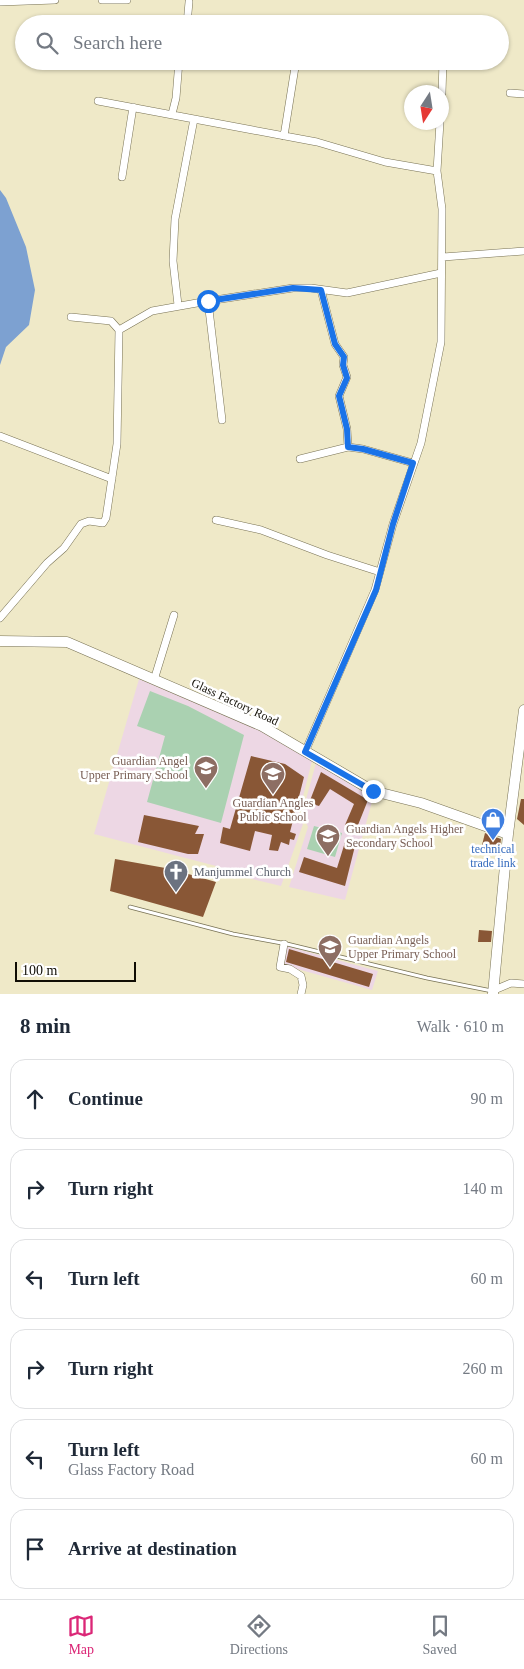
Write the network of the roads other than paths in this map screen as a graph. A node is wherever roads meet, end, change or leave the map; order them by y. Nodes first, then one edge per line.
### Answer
1 (55, 0) edge
2 (102, 0) edge
3 (127, 0) edge
4 (180, 0) edge
5 (5, 1) edge
6 (189, 1) edge
7 (188, 15) edge
8 (178, 70) edge
9 (295, 70) edge
10 (443, 70) edge
11 (442, 85) edge
12 (510, 93) dead end
13 (524, 94) edge
14 (98, 100) dead end
15 (134, 107) junction
16 (172, 114) junction
17 (194, 119) junction
18 (440, 130) edge
19 (284, 136) junction
20 (437, 171) junction
21 (122, 177) dead end
22 (524, 251) edge
23 (443, 257) junction
24 (441, 273) junction
25 (321, 290) junction
26 (208, 301) junction
27 (178, 306) junction
28 (71, 317) dead end
29 (119, 330) junction
30 (222, 420) dead end
31 (0, 436) edge
32 (348, 447) junction
33 (300, 459) dead end
34 (413, 463) junction
35 (112, 479) junction
36 (216, 520) dead end
37 (380, 572) junction
38 (174, 615) dead end
39 (0, 618) edge
40 (0, 641) edge
41 (154, 680) junction
42 (524, 710) edge
43 (305, 752) junction
44 (520, 768) edge
45 (508, 834) junction
46 (130, 907) dead end
47 (284, 944) junction
48 (524, 984) edge
49 (493, 992) edge
50 (301, 994) edge

1 - 5 street
2 - 3 street
4 - 6 street
6 - 7 street
8 - 16 street
9 - 19 street
10 - 11 street
12 - 13 street
14 - 15 street
15 - 16 street
15 - 21 street
16 - 17 street
17 - 19 street
17 - 27 street
18 - 20 street
19 - 20 street
20 - 23 street
22 - 23 street
23 - 24 street
24 - 25 street
24 - 34 street
25 - 26 street
25 - 32 street
26 - 27 street
26 - 30 street
27 - 29 street
28 - 29 street
29 - 35 street
31 - 35 street
32 - 33 street
32 - 34 street
34 - 37 street
35 - 39 street
36 - 37 street
37 - 43 street
38 - 41 street
40 - 41 main road, Glass Factory Road
41 - 43 main road, Glass Factory Road
42 - 44 main road
43 - 45 main road, Glass Factory Road
44 - 45 main road
45 - 49 main road
46 - 47 lane
47 - 49 lane
47 - 50 street
48 - 49 street

